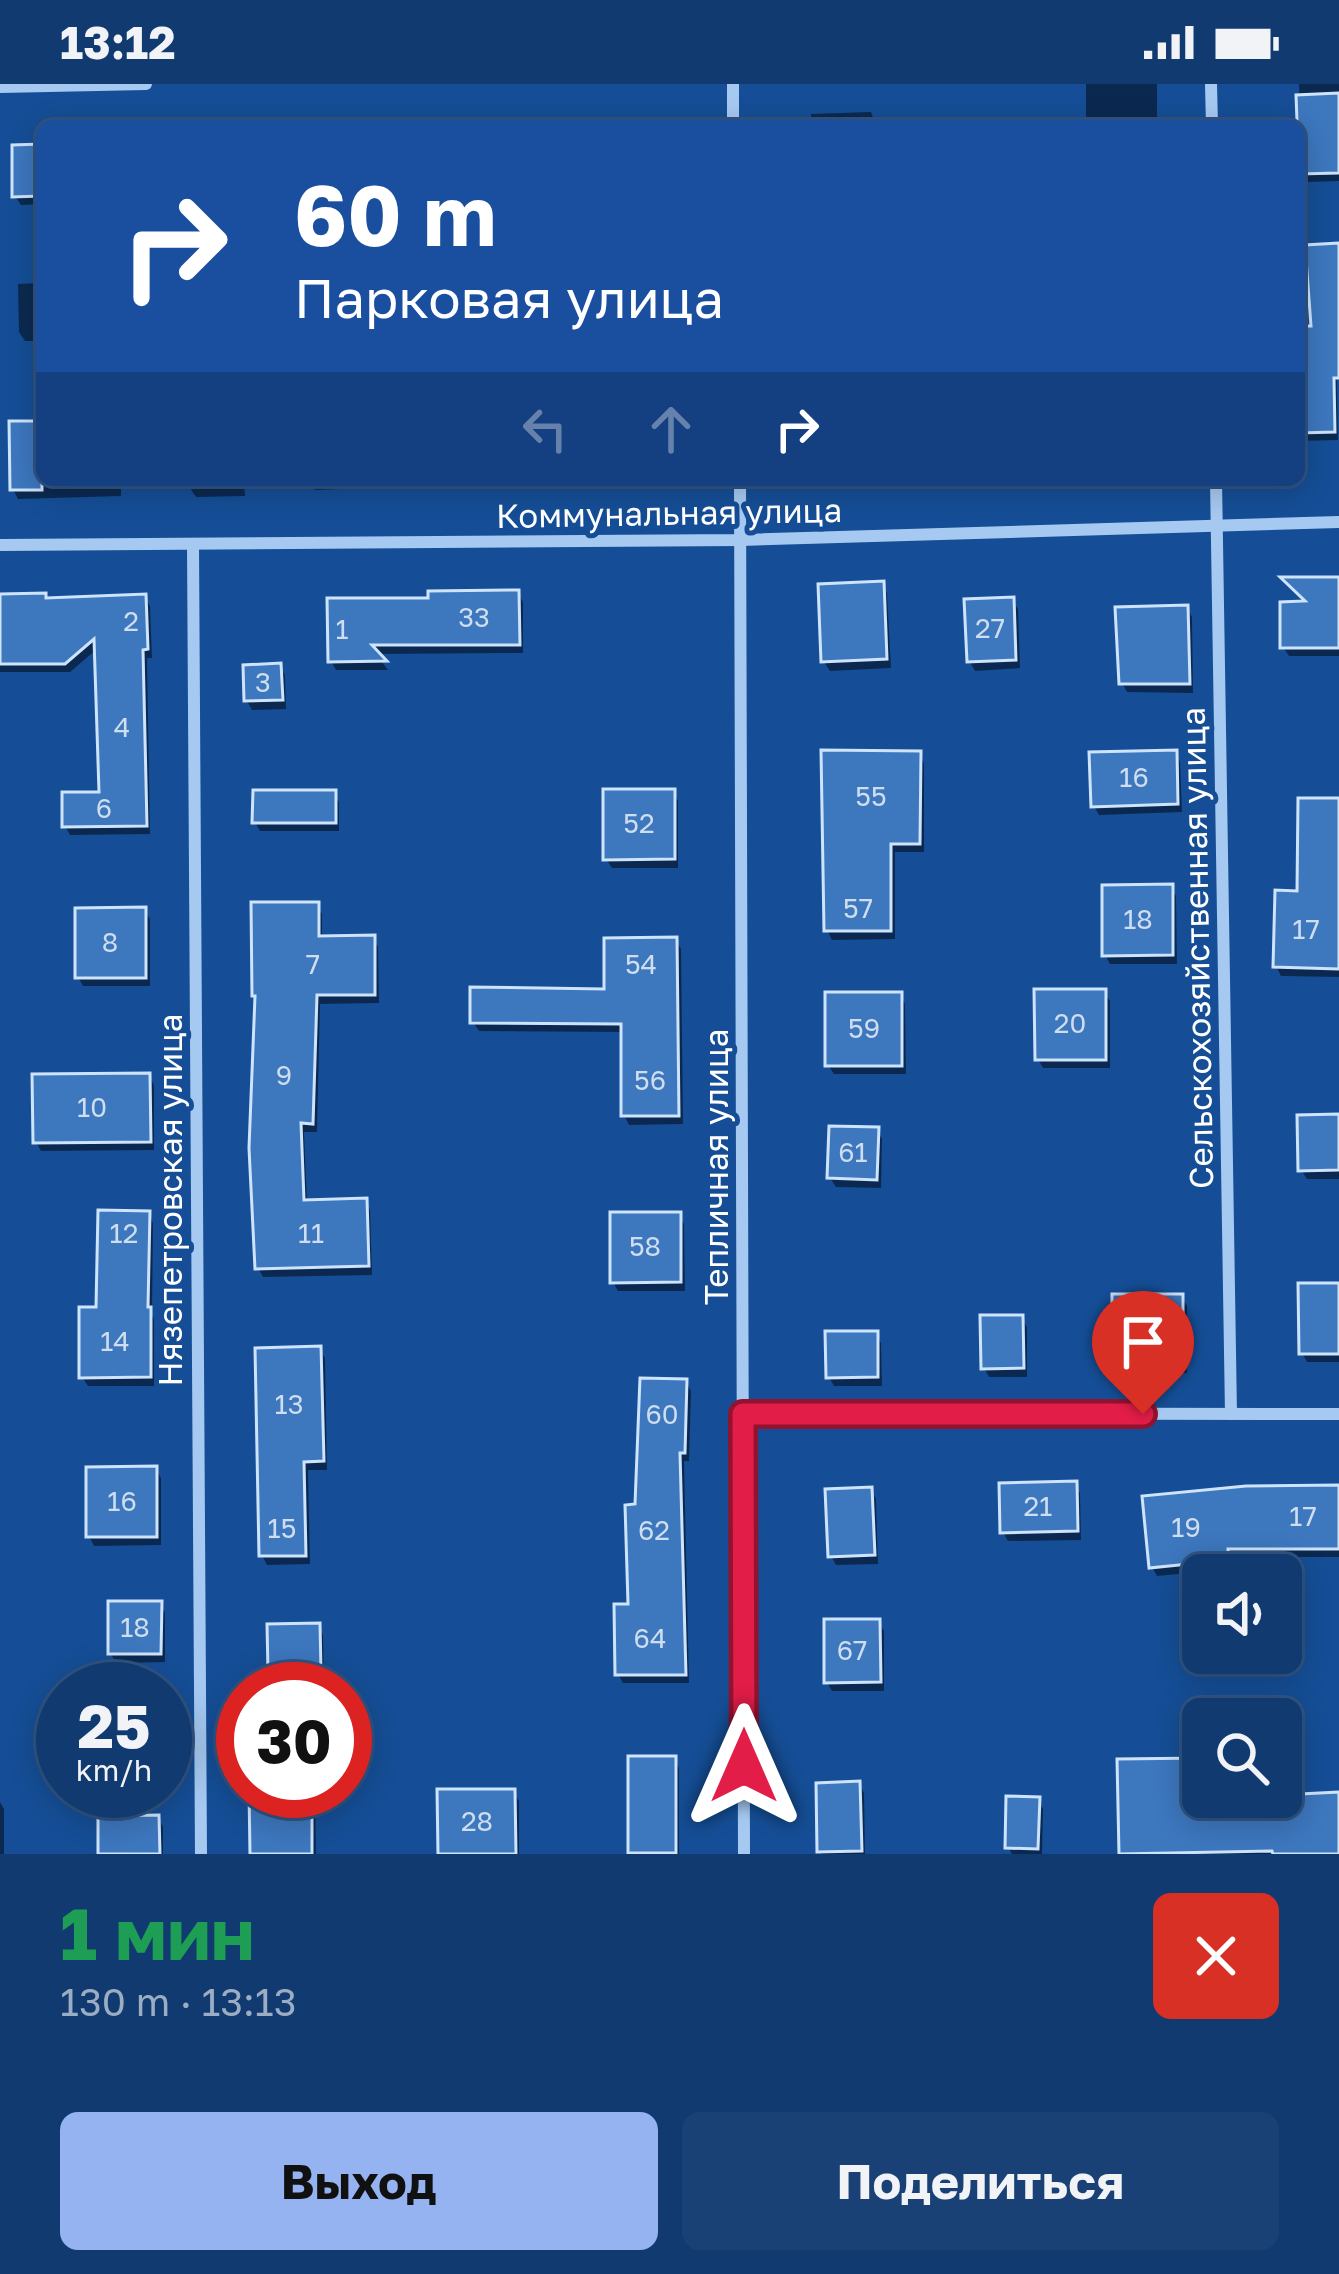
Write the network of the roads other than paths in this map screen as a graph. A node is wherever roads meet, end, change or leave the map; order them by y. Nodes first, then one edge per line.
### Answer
1 (146, 84) edge
2 (733, 84) edge
3 (1211, 84) edge
4 (0, 87) edge
5 (734, 120) edge
6 (1212, 120) edge
7 (740, 486) edge
8 (1216, 486) edge
9 (1339, 522) edge
10 (1217, 525) junction
11 (741, 540) junction
12 (0, 545) edge
13 (193, 545) junction
14 (743, 1414) junction
15 (1231, 1414) junction
16 (1339, 1414) edge
17 (201, 1854) edge
18 (744, 1854) edge

1 - 4 street
2 - 5 street
3 - 6 street
7 - 11 street, Тепличная улица
8 - 10 street, Сельскохозяйственная улица
9 - 10 street, Коммунальная улица
10 - 11 street, Коммунальная улица
10 - 15 street, Сельскохозяйственная улица
11 - 13 street, Коммунальная улица
11 - 14 street, Тепличная улица
12 - 13 street, Коммунальная улица
13 - 17 street, Нязепетровская улица
14 - 15 street
14 - 18 street, Тепличная улица
15 - 16 street

